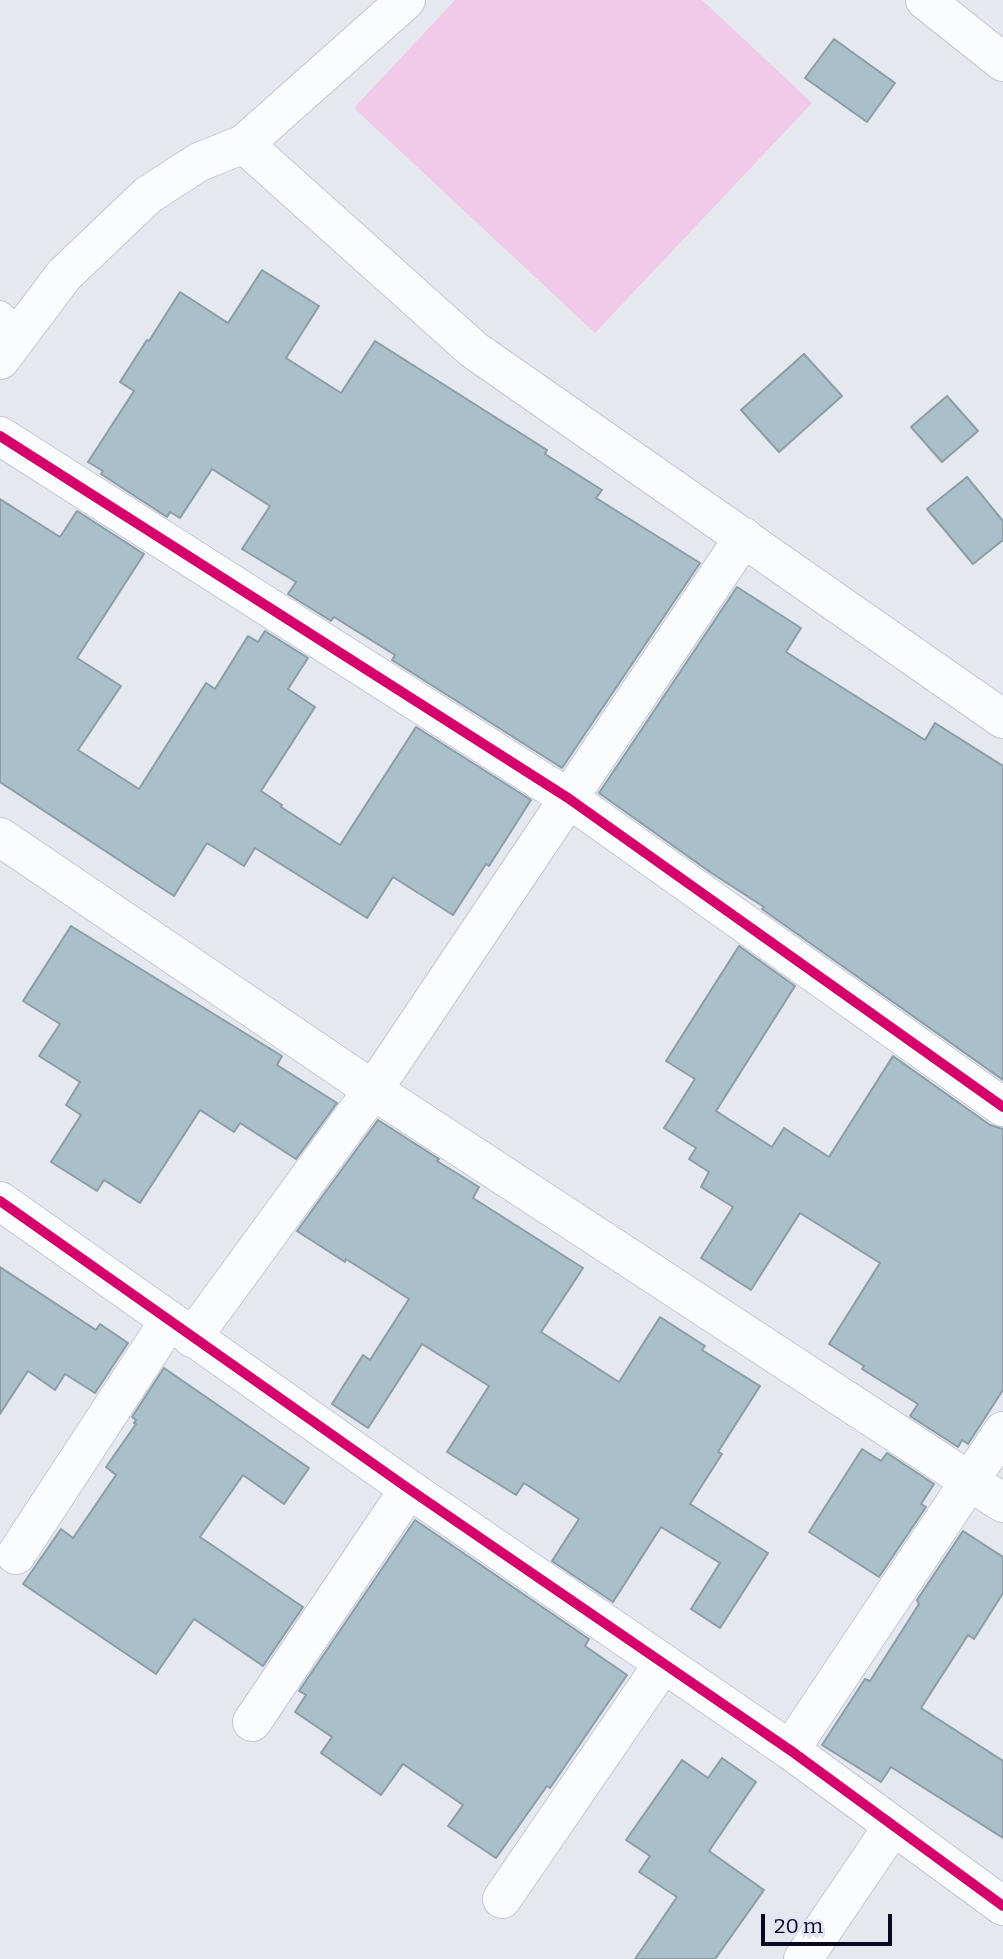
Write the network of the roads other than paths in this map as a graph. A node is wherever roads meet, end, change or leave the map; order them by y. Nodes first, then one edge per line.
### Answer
1 (407, 0) edge
2 (925, 0) edge
3 (1003, 62) edge
4 (244, 144) junction
5 (7, 335) edge
6 (0, 436) edge
7 (744, 537) junction
8 (1003, 719) edge
9 (568, 798) junction
10 (0, 837) edge
11 (373, 1090) junction
12 (1003, 1107) edge
13 (0, 1201) edge
14 (181, 1329) junction
15 (1003, 1432) edge
16 (969, 1481) junction
17 (409, 1489) junction
18 (1003, 1503) edge
19 (16, 1555) dead end
20 (663, 1664) junction
21 (252, 1722) dead end
22 (790, 1750) junction
23 (893, 1826) junction
24 (502, 1899) dead end
25 (1003, 1906) edge
26 (803, 1959) edge

1 - 4 street
2 - 3 street
4 - 5 street
4 - 7 street
6 - 9 street
7 - 8 street
7 - 9 street
9 - 11 street
9 - 12 street
10 - 11 street
11 - 14 street
11 - 16 street
13 - 14 street
14 - 17 street
14 - 19 street
15 - 16 street
16 - 18 street
16 - 22 street
17 - 20 street
17 - 21 street
20 - 22 street
20 - 24 street
22 - 23 street
23 - 25 street
23 - 26 street

